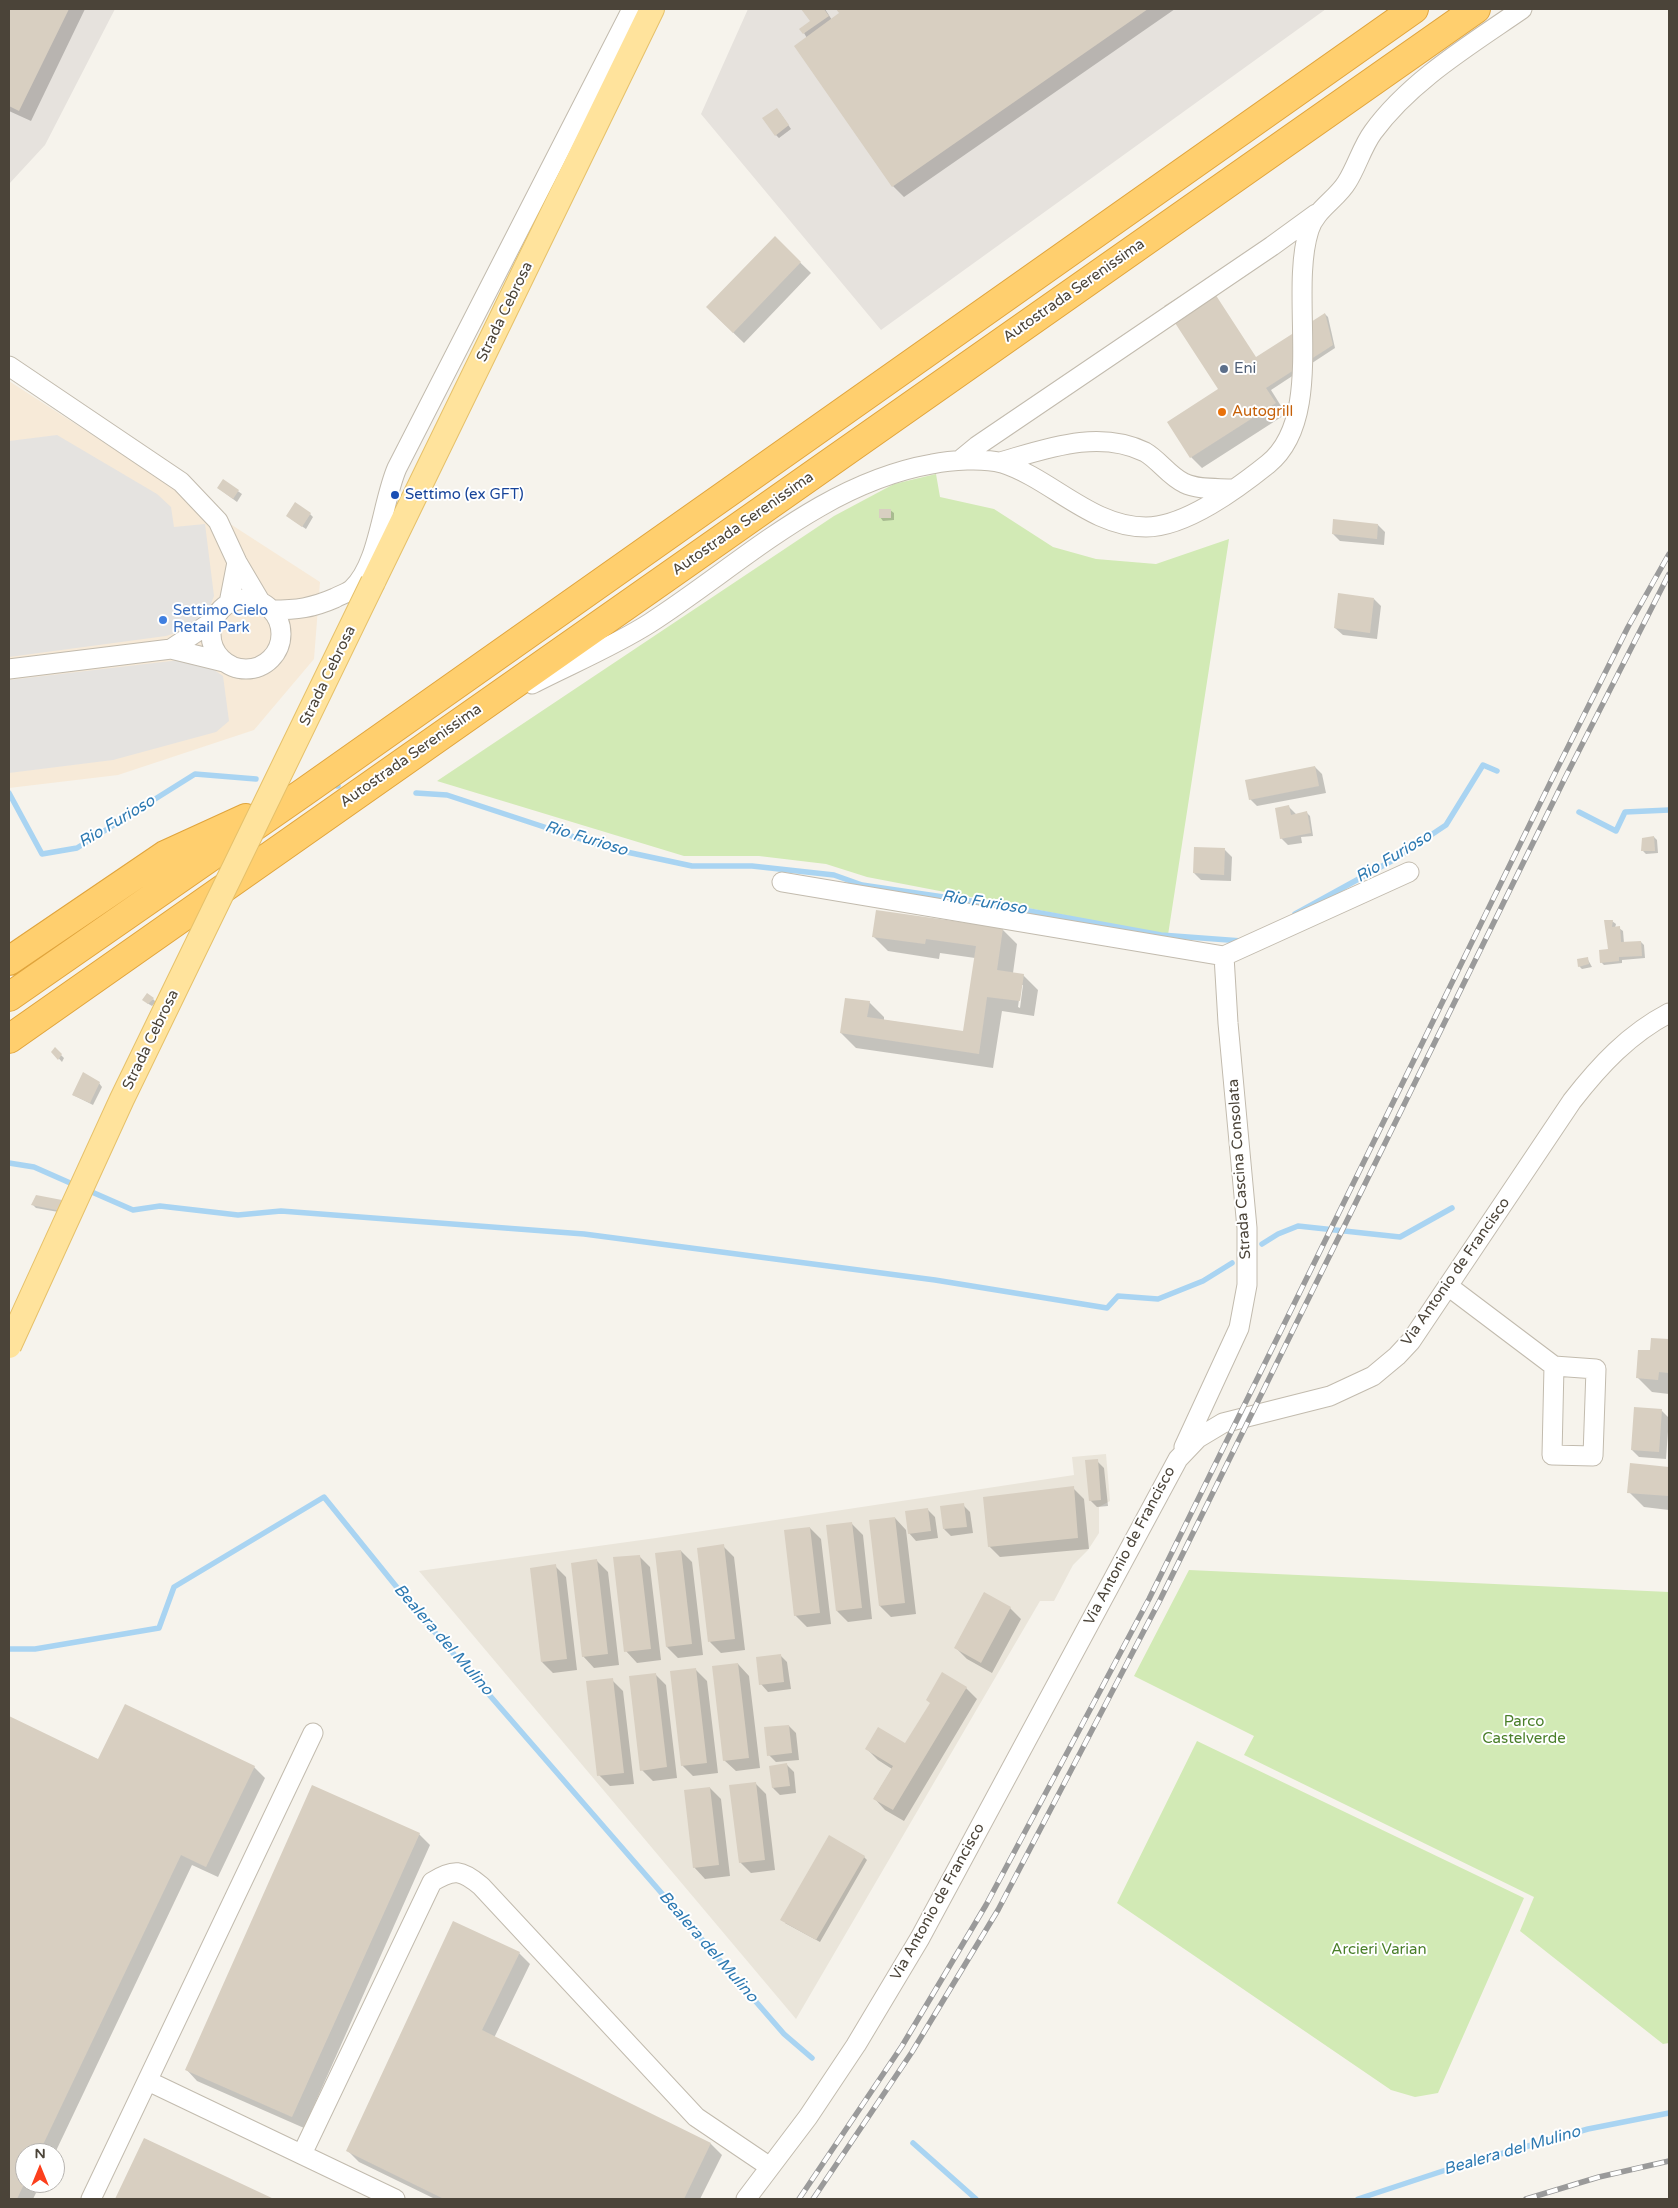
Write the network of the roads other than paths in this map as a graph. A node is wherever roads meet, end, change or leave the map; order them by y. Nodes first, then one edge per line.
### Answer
1 (632, 9) edge
2 (652, 9) edge
3 (1414, 9) edge
4 (1476, 9) edge
5 (1522, 9) edge
6 (568, 134) junction
7 (572, 174) junction
8 (1321, 210) junction
9 (9, 366) edge
10 (960, 460) junction
11 (1000, 462) junction
12 (1233, 489) junction
13 (237, 562) junction
14 (229, 603) junction
15 (266, 606) junction
16 (213, 622) junction
17 (171, 649) junction
18 (224, 662) junction
19 (9, 669) edge
20 (460, 721) junction
21 (304, 792) junction
22 (1410, 872) dead end
23 (782, 882) dead end
24 (1224, 956) junction
25 (9, 961) edge
26 (9, 997) edge
27 (1669, 1013) edge
28 (9, 1039) edge
29 (1448, 1286) junction
30 (9, 1346) edge
31 (1554, 1366) junction
32 (1178, 1459) junction
33 (314, 1733) dead end
34 (148, 2080) junction
35 (302, 2154) junction
36 (770, 2167) junction
37 (91, 2199) edge
38 (395, 2199) edge
39 (746, 2199) edge

1 - 6 street
2 - 7 main road, Strada Cebrosa
3 - 21 highway
4 - 20 highway, Autostrada Serenissima
5 - 8 street
6 - 7 street
6 - 15 street
7 - 30 main road, Strada Cebrosa, bridge
8 - 10 street
8 - 12 street
9 - 13 street
10 - 11 street
10 - 20 street
11 - 12 street
11 - 12 street
13 - 14 street
13 - 15 street
14 - 15 street
14 - 16 street
15 - 18 street
16 - 17 street
16 - 18 street
17 - 18 street
17 - 19 street
20 - 28 highway, Autostrada Serenissima
21 - 25 highway
21 - 26 highway
22 - 24 street
23 - 24 street
24 - 32 street, Strada Cascina Consolata
27 - 29 street, Via Antonio de Francisco
29 - 31 street
29 - 32 street, Via Antonio de Francisco
31 - 31 street
32 - 36 street, Via Antonio de Francisco
33 - 34 street
34 - 35 street
34 - 37 street
35 - 36 street
35 - 38 street
36 - 39 street, Via Antonio de Francisco

